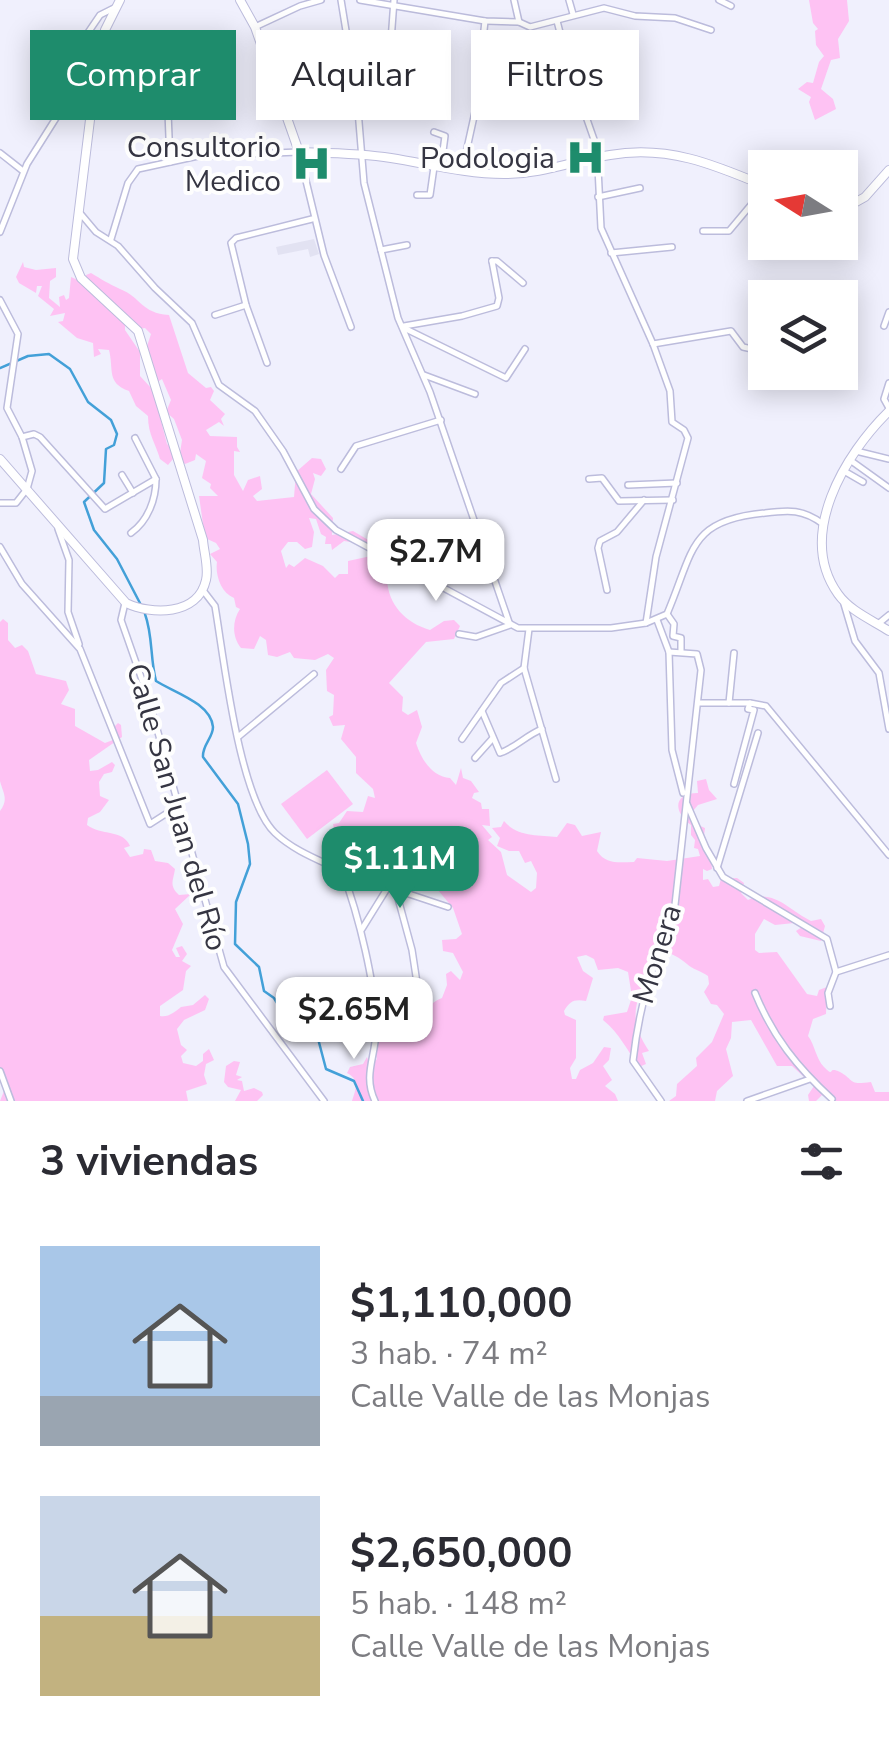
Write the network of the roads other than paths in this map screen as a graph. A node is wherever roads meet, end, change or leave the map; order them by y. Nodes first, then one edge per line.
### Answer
1 (240, 0) edge
2 (321, 0) edge
3 (341, 0) edge
4 (360, 0) edge
5 (514, 0) edge
6 (569, 0) edge
7 (719, 0) edge
8 (116, 2) edge
9 (394, 2) edge
10 (731, 6) dead end
11 (572, 14) junction
12 (557, 20) junction
13 (485, 21) junction
14 (520, 22) junction
15 (255, 27) junction
16 (89, 30) edge
17 (346, 30) edge
18 (392, 30) edge
19 (560, 30) edge
20 (711, 30) dead end
21 (55, 120) edge
22 (169, 120) edge
23 (358, 120) edge
24 (589, 120) edge
25 (434, 132) dead end
26 (299, 152) junction
27 (362, 154) junction
28 (1, 156) edge
29 (597, 158) junction
30 (170, 162) junction
31 (437, 168) junction
32 (889, 170) edge
33 (24, 171) junction
34 (461, 172) junction
35 (748, 179) edge
36 (640, 188) dead end
37 (416, 195) dead end
38 (598, 198) junction
39 (858, 201) edge
40 (748, 207) edge
41 (77, 209) junction
42 (314, 219) junction
43 (703, 231) dead end
44 (0, 232) edge
45 (111, 240) junction
46 (407, 245) dead end
47 (672, 247) dead end
48 (382, 250) junction
49 (612, 254) junction
50 (523, 283) dead end
51 (0, 300) edge
52 (246, 305) junction
53 (889, 312) edge
54 (215, 315) dead end
55 (884, 326) dead end
56 (352, 327) dead end
57 (401, 327) junction
58 (653, 344) junction
59 (748, 348) edge
60 (525, 349) dead end
61 (267, 363) dead end
62 (424, 375) junction
63 (889, 382) edge
64 (475, 394) dead end
65 (0, 399) edge
66 (8, 402) junction
67 (889, 410) edge
68 (440, 420) junction
69 (22, 437) junction
70 (134, 438) dead end
71 (856, 451) junction
72 (0, 458) edge
73 (889, 459) edge
74 (850, 460) junction
75 (341, 469) dead end
76 (844, 471) junction
77 (122, 475) dead end
78 (156, 478) junction
79 (589, 479) dead end
80 (863, 482) dead end
81 (677, 483) junction
82 (628, 484) dead end
83 (889, 488) edge
84 (27, 489) junction
85 (133, 493) junction
86 (644, 500) junction
87 (672, 500) junction
88 (0, 503) edge
89 (54, 517) junction
90 (823, 524) junction
91 (131, 533) dead end
92 (0, 546) edge
93 (202, 589) junction
94 (607, 590) dead end
95 (844, 601) junction
96 (126, 603) junction
97 (667, 614) junction
98 (889, 615) edge
99 (657, 620) junction
100 (646, 624) junction
101 (878, 624) junction
102 (510, 625) junction
103 (529, 629) junction
104 (889, 631) edge
105 (459, 634) dead end
106 (80, 649) junction
107 (669, 652) junction
108 (681, 652) junction
109 (734, 653) dead end
110 (524, 668) junction
111 (314, 674) dead end
112 (699, 703) junction
113 (729, 703) junction
114 (750, 703) junction
115 (482, 711) junction
116 (542, 729) junction
117 (889, 729) edge
118 (758, 733) dead end
119 (238, 737) junction
120 (494, 738) junction
121 (462, 739) dead end
122 (475, 758) dead end
123 (556, 779) dead end
124 (734, 784) dead end
125 (685, 798) junction
126 (178, 806) junction
127 (889, 855) edge
128 (364, 861) dead end
129 (718, 868) junction
130 (342, 871) junction
131 (396, 890) junction
132 (448, 907) dead end
133 (360, 932) junction
134 (889, 955) edge
135 (836, 972) junction
136 (755, 994) dead end
137 (830, 1006) dead end
138 (420, 1009) dead end
139 (0, 1070) edge
140 (810, 1079) junction
141 (832, 1099) edge
142 (11, 1101) edge
143 (324, 1101) edge
144 (375, 1101) edge
145 (662, 1101) edge
146 (747, 1101) edge

1 - 15 street
2 - 15 street
3 - 17 street
4 - 9 street
5 - 14 street
6 - 11 street
7 - 10 street
8 - 16 street
8 - 41 street
9 - 13 street
9 - 18 street
11 - 12 street
11 - 20 street
12 - 14 street
12 - 19 street
13 - 14 street
13 - 34 street
15 - 26 street
21 - 33 street
22 - 30 street
23 - 27 street
24 - 29 street
25 - 31 street
26 - 27 street
26 - 30 street
26 - 42 street
27 - 31 street
27 - 48 street
28 - 33 street
29 - 34 street
29 - 35 street
29 - 38 street
30 - 45 street
31 - 34 street
31 - 37 street
32 - 39 street
33 - 44 street
36 - 38 street
38 - 49 street
40 - 43 street
41 - 45 street
41 - 93 street
42 - 52 street
42 - 56 street
45 - 102 street
46 - 48 street
47 - 49 street
48 - 57 street
49 - 58 street
50 - 57 street
51 - 66 street
52 - 54 street
52 - 61 street
53 - 55 street
57 - 60 street
57 - 62 street
58 - 59 street
58 - 81 street
62 - 64 street
62 - 68 street
63 - 67 street
65 - 66 street
66 - 69 street
67 - 71 street
68 - 75 street
68 - 102 street
69 - 84 street
69 - 85 street
70 - 78 street
71 - 73 street
71 - 74 street
72 - 84 street
74 - 76 street
74 - 83 street
76 - 80 street
76 - 90 street
77 - 85 street
78 - 85 street
78 - 91 street
79 - 86 street
81 - 82 street
81 - 87 street
84 - 88 street
84 - 89 street
86 - 87 street
86 - 94 street
87 - 100 street
89 - 96 street
89 - 106 street
90 - 95 street
90 - 97 street
92 - 106 street
93 - 96 street
93 - 119 street
95 - 101 street
95 - 117 street
96 - 126 street, Calle San Juan del Río
97 - 99 street
97 - 108 street
98 - 101 street
99 - 100 street
99 - 107 street
100 - 103 street
101 - 104 street
102 - 103 street
102 - 105 street
103 - 110 street
106 - 126 street
107 - 108 street
107 - 125 street
108 - 112 street, Monera
109 - 113 street
110 - 115 street
110 - 116 street
111 - 119 street
112 - 113 street
112 - 125 street, Monera
113 - 114 street
114 - 124 street
114 - 127 street
115 - 120 street
115 - 121 street
116 - 120 street
116 - 123 street
118 - 129 street
119 - 130 street
120 - 122 street
125 - 129 street
125 - 145 street, Monera
126 - 143 street, Calle San Juan del Río
128 - 130 street
129 - 135 street
130 - 133 street
131 - 132 street
131 - 133 street
131 - 138 street
133 - 144 street
134 - 135 street
135 - 137 street
136 - 140 street
139 - 142 street
140 - 141 street
140 - 146 street

